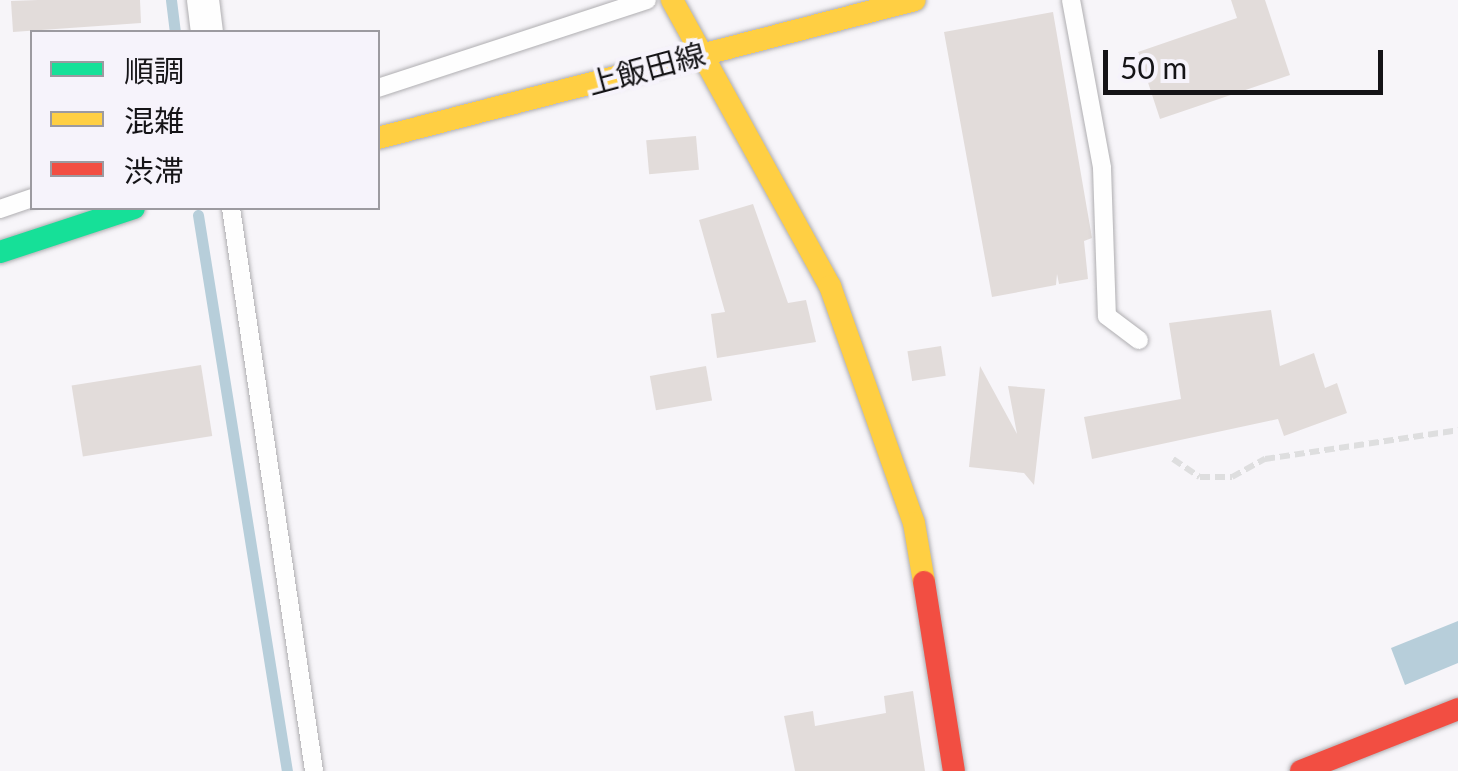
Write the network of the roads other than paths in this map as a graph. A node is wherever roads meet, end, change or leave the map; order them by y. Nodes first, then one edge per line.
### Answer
1 (203, 0) edge
2 (647, 0) edge
3 (672, 0) edge
4 (914, 0) edge
5 (1071, 0) edge
6 (207, 30) edge
7 (696, 54) junction
8 (380, 87) edge
9 (380, 137) edge
10 (30, 199) edge
11 (0, 208) edge
12 (128, 210) edge
13 (231, 210) edge
14 (0, 252) edge
15 (1139, 340) dead end
16 (1458, 709) edge
17 (314, 771) edge
18 (954, 771) edge
19 (1301, 771) edge

1 - 6 street
2 - 8 lane
3 - 7 street
4 - 7 street, 上飯田線
5 - 15 lane
7 - 9 street, 上飯田線
7 - 18 street
10 - 11 lane
12 - 14 street
13 - 17 lane
16 - 19 street

